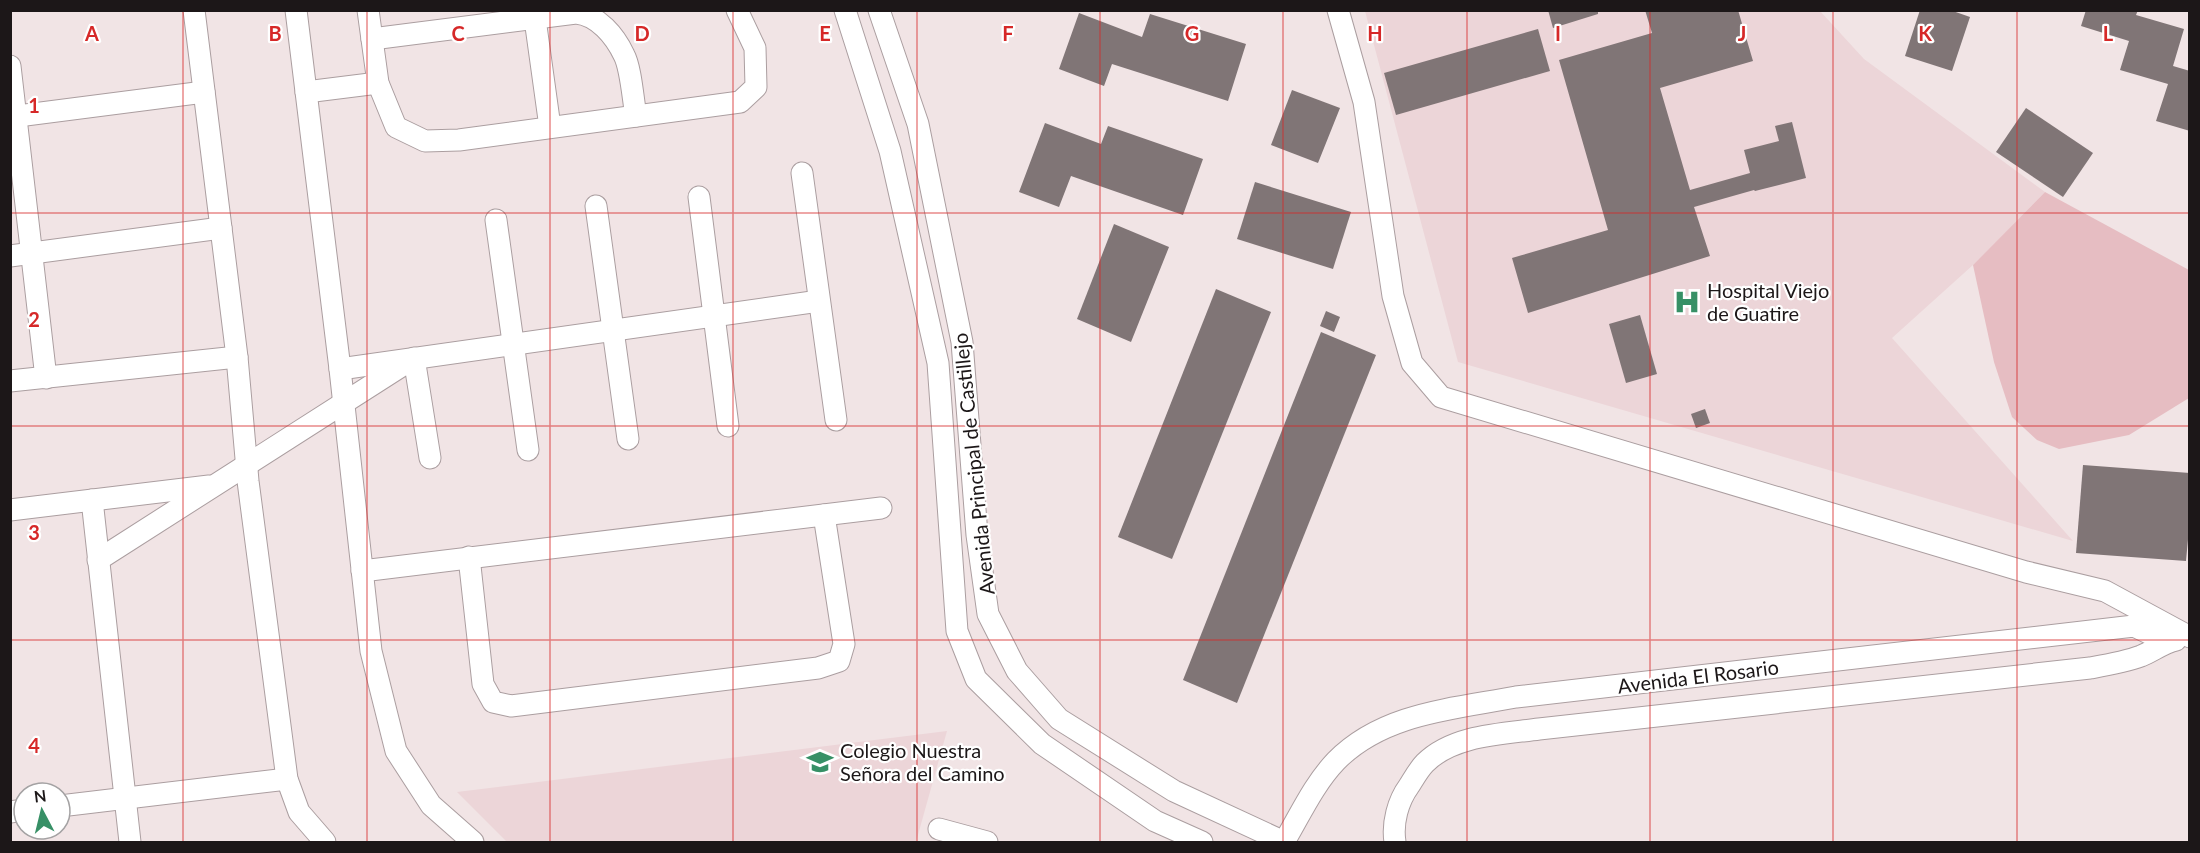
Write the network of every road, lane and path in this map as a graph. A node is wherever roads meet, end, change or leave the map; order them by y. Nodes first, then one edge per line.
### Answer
1 (194, 10) edge
2 (296, 10) edge
3 (368, 10) edge
4 (736, 10) edge
5 (845, 10) edge
6 (879, 10) edge
7 (1338, 10) edge
8 (535, 19) junction
9 (372, 39) junction
10 (10, 66) edge
11 (378, 83) junction
12 (204, 92) junction
13 (306, 92) junction
14 (636, 116) junction
15 (13, 117) edge
16 (550, 128) junction
17 (802, 173) dead end
18 (699, 196) dead end
19 (596, 206) dead end
20 (496, 220) dead end
21 (221, 228) junction
22 (32, 254) junction
23 (10, 256) edge
24 (819, 301) junction
25 (713, 316) junction
26 (614, 330) junction
27 (513, 344) junction
28 (237, 357) junction
29 (414, 358) junction
30 (340, 369) junction
31 (46, 378) junction
32 (10, 381) edge
33 (344, 404) junction
34 (836, 420) dead end
35 (728, 426) dead end
36 (628, 440) dead end
37 (528, 450) dead end
38 (430, 458) dead end
39 (248, 473) junction
40 (216, 485) junction
41 (92, 500) junction
42 (881, 508) dead end
43 (10, 510) edge
44 (824, 515) junction
45 (469, 557) junction
46 (98, 560) junction
47 (362, 570) junction
48 (2190, 637) edge
49 (2167, 642) junction
50 (287, 779) junction
51 (125, 798) junction
52 (72, 805) edge
53 (939, 829) dead end
54 (1394, 841) edge
55 (130, 843) edge
56 (325, 843) edge
57 (473, 843) edge
58 (987, 843) edge
59 (1202, 843) edge
60 (1284, 843) edge

1 - 12 street
2 - 13 street
3 - 9 street
4 - 14 street
5 - 59 street, Avenida Principal de Castillejo
6 - 60 street, Avenida Principal de Castillejo
7 - 48 street
8 - 9 street
8 - 14 street
8 - 16 street
9 - 11 street
10 - 15 street
11 - 13 street
11 - 16 street
12 - 15 street
12 - 21 street
13 - 30 street
14 - 16 street
15 - 22 street
17 - 24 street
18 - 25 street
19 - 26 street
20 - 27 street
21 - 22 street
21 - 28 street
22 - 23 street
22 - 31 street
24 - 25 street
24 - 34 street
25 - 26 street
25 - 35 street
26 - 27 street
26 - 36 street
27 - 29 street
27 - 37 street
28 - 31 street
28 - 39 street
29 - 30 street
29 - 33 street
29 - 38 street
30 - 33 street
31 - 32 street
33 - 39 street
33 - 47 street
39 - 40 street
39 - 50 street
40 - 41 street
40 - 46 street
41 - 43 street
41 - 46 street
42 - 44 street
44 - 45 street
44 - 45 street
45 - 47 street
46 - 51 street
47 - 57 street
48 - 49 street, Avenida El Rosario
49 - 54 street, Avenida El Rosario
49 - 60 street, Avenida El Rosario
50 - 51 street
50 - 56 street
51 - 52 street
51 - 55 street
53 - 58 street

